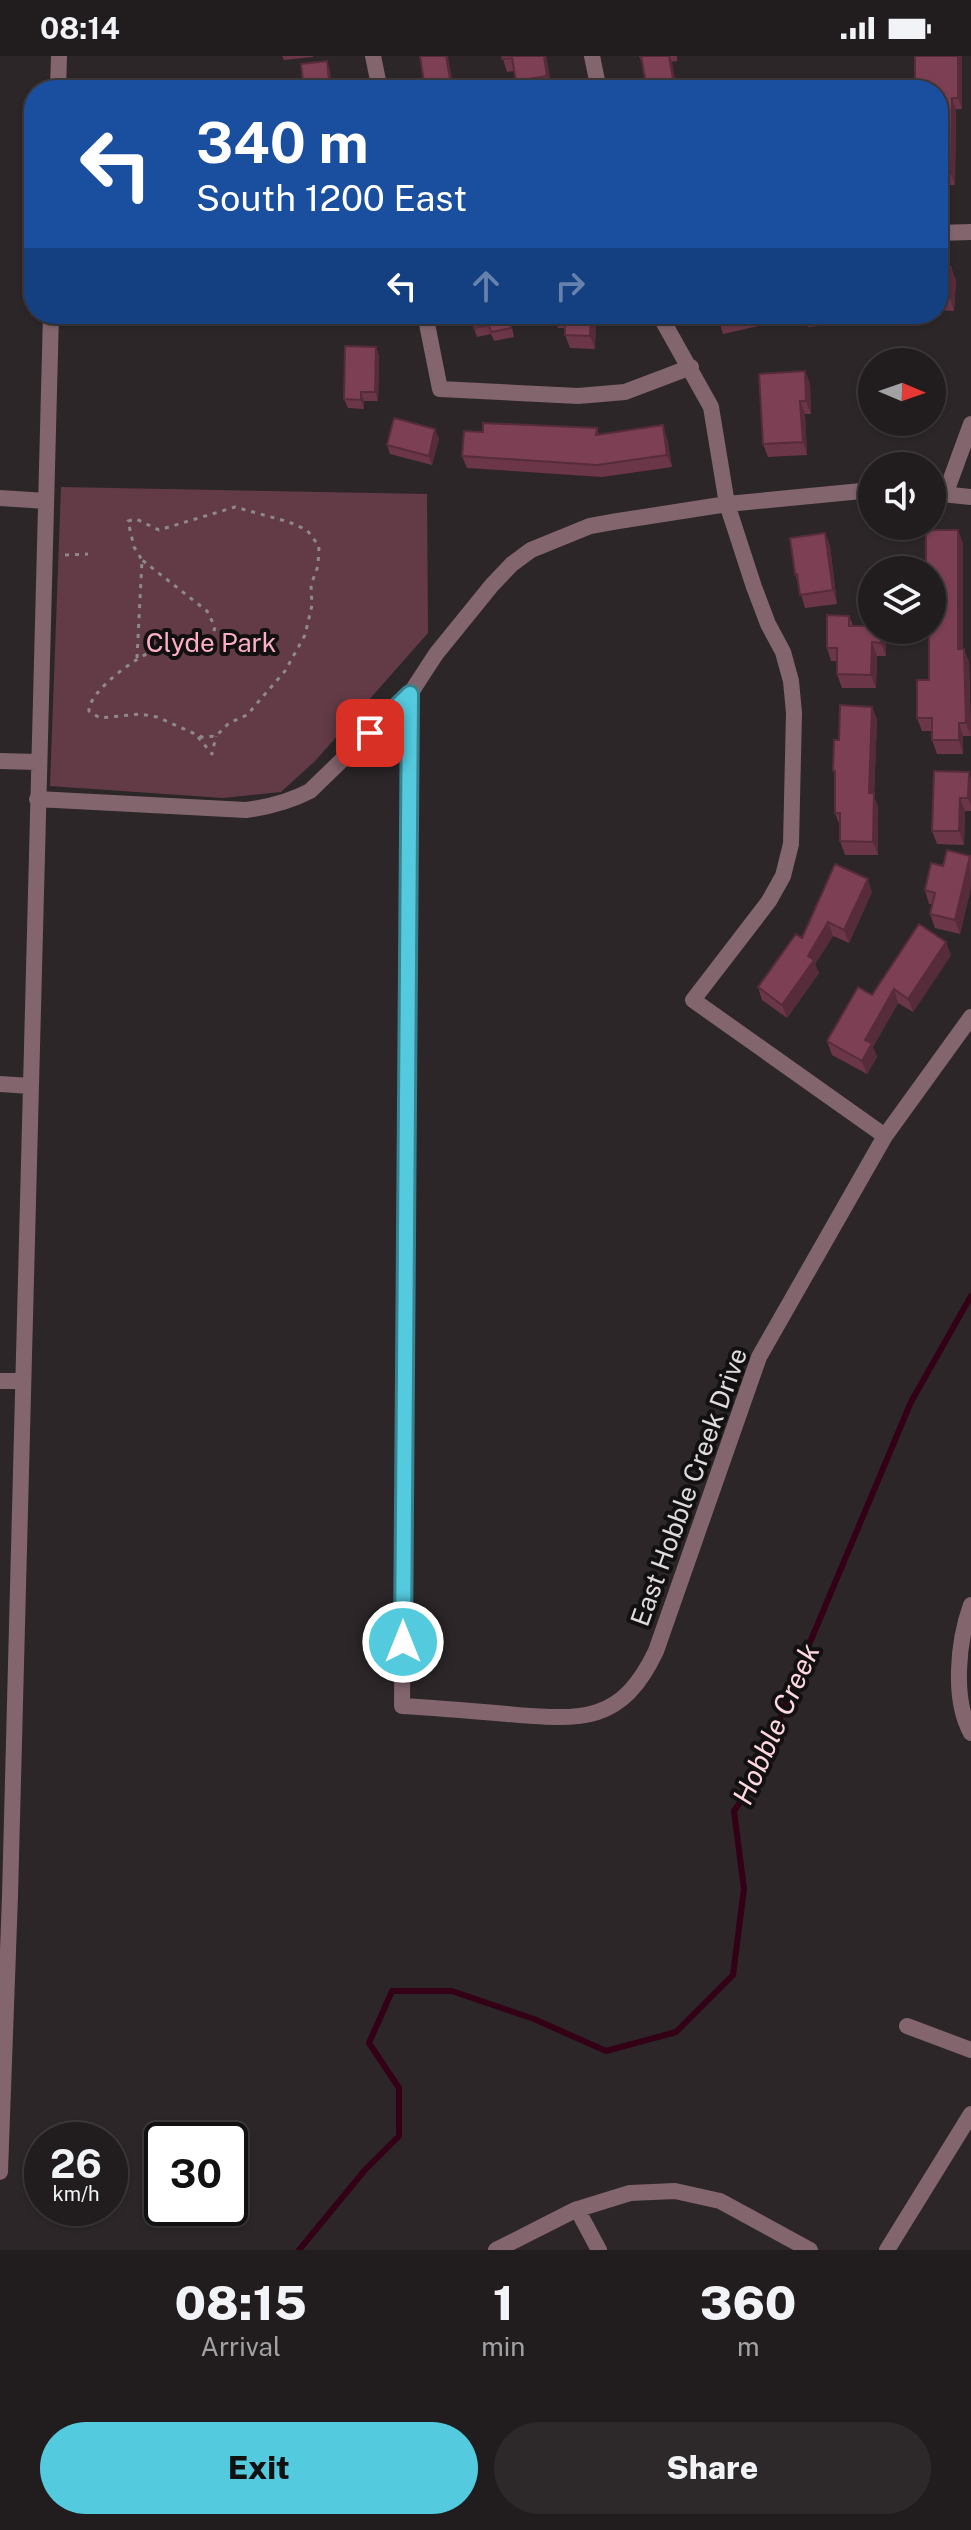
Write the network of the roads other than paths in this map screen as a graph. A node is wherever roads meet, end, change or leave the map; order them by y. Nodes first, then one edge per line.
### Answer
1 (59, 56) edge
2 (373, 56) edge
3 (592, 56) edge
4 (58, 80) edge
5 (378, 80) edge
6 (597, 80) edge
7 (971, 232) edge
8 (948, 233) edge
9 (51, 324) edge
10 (427, 324) edge
11 (665, 324) edge
12 (691, 367) junction
13 (971, 424) edge
14 (946, 479) edge
15 (858, 491) edge
16 (946, 495) edge
17 (971, 497) edge
18 (0, 498) edge
19 (46, 501) junction
20 (727, 504) junction
21 (410, 694) junction
22 (0, 761) edge
23 (38, 762) junction
24 (37, 799) junction
25 (971, 1017) edge
26 (0, 1084) edge
27 (30, 1086) junction
28 (885, 1136) junction
29 (0, 1381) edge
30 (23, 1381) junction
31 (971, 1605) edge
32 (970, 1732) edge
33 (3, 1961) edge
34 (907, 2026) dead end
35 (971, 2050) edge
36 (971, 2114) edge
37 (0, 2172) edge
38 (577, 2209) junction
39 (496, 2250) edge
40 (599, 2250) edge
41 (810, 2250) edge
42 (887, 2250) edge

1 - 4 street
2 - 5 street
3 - 6 street
7 - 8 street
9 - 19 street
10 - 12 street
11 - 12 street
12 - 20 street
13 - 14 street
15 - 20 street
16 - 17 street
18 - 19 street
19 - 23 street
20 - 21 street
20 - 28 street
21 - 24 street
21 - 28 street, East Hobble Creek Drive
22 - 23 street
23 - 24 street
24 - 27 street
25 - 28 street, East Hobble Creek Drive
26 - 27 street
27 - 30 street
29 - 30 street
30 - 33 street
31 - 32 street
33 - 37 street
34 - 35 street
36 - 42 street
38 - 39 street
38 - 40 street
38 - 41 street

